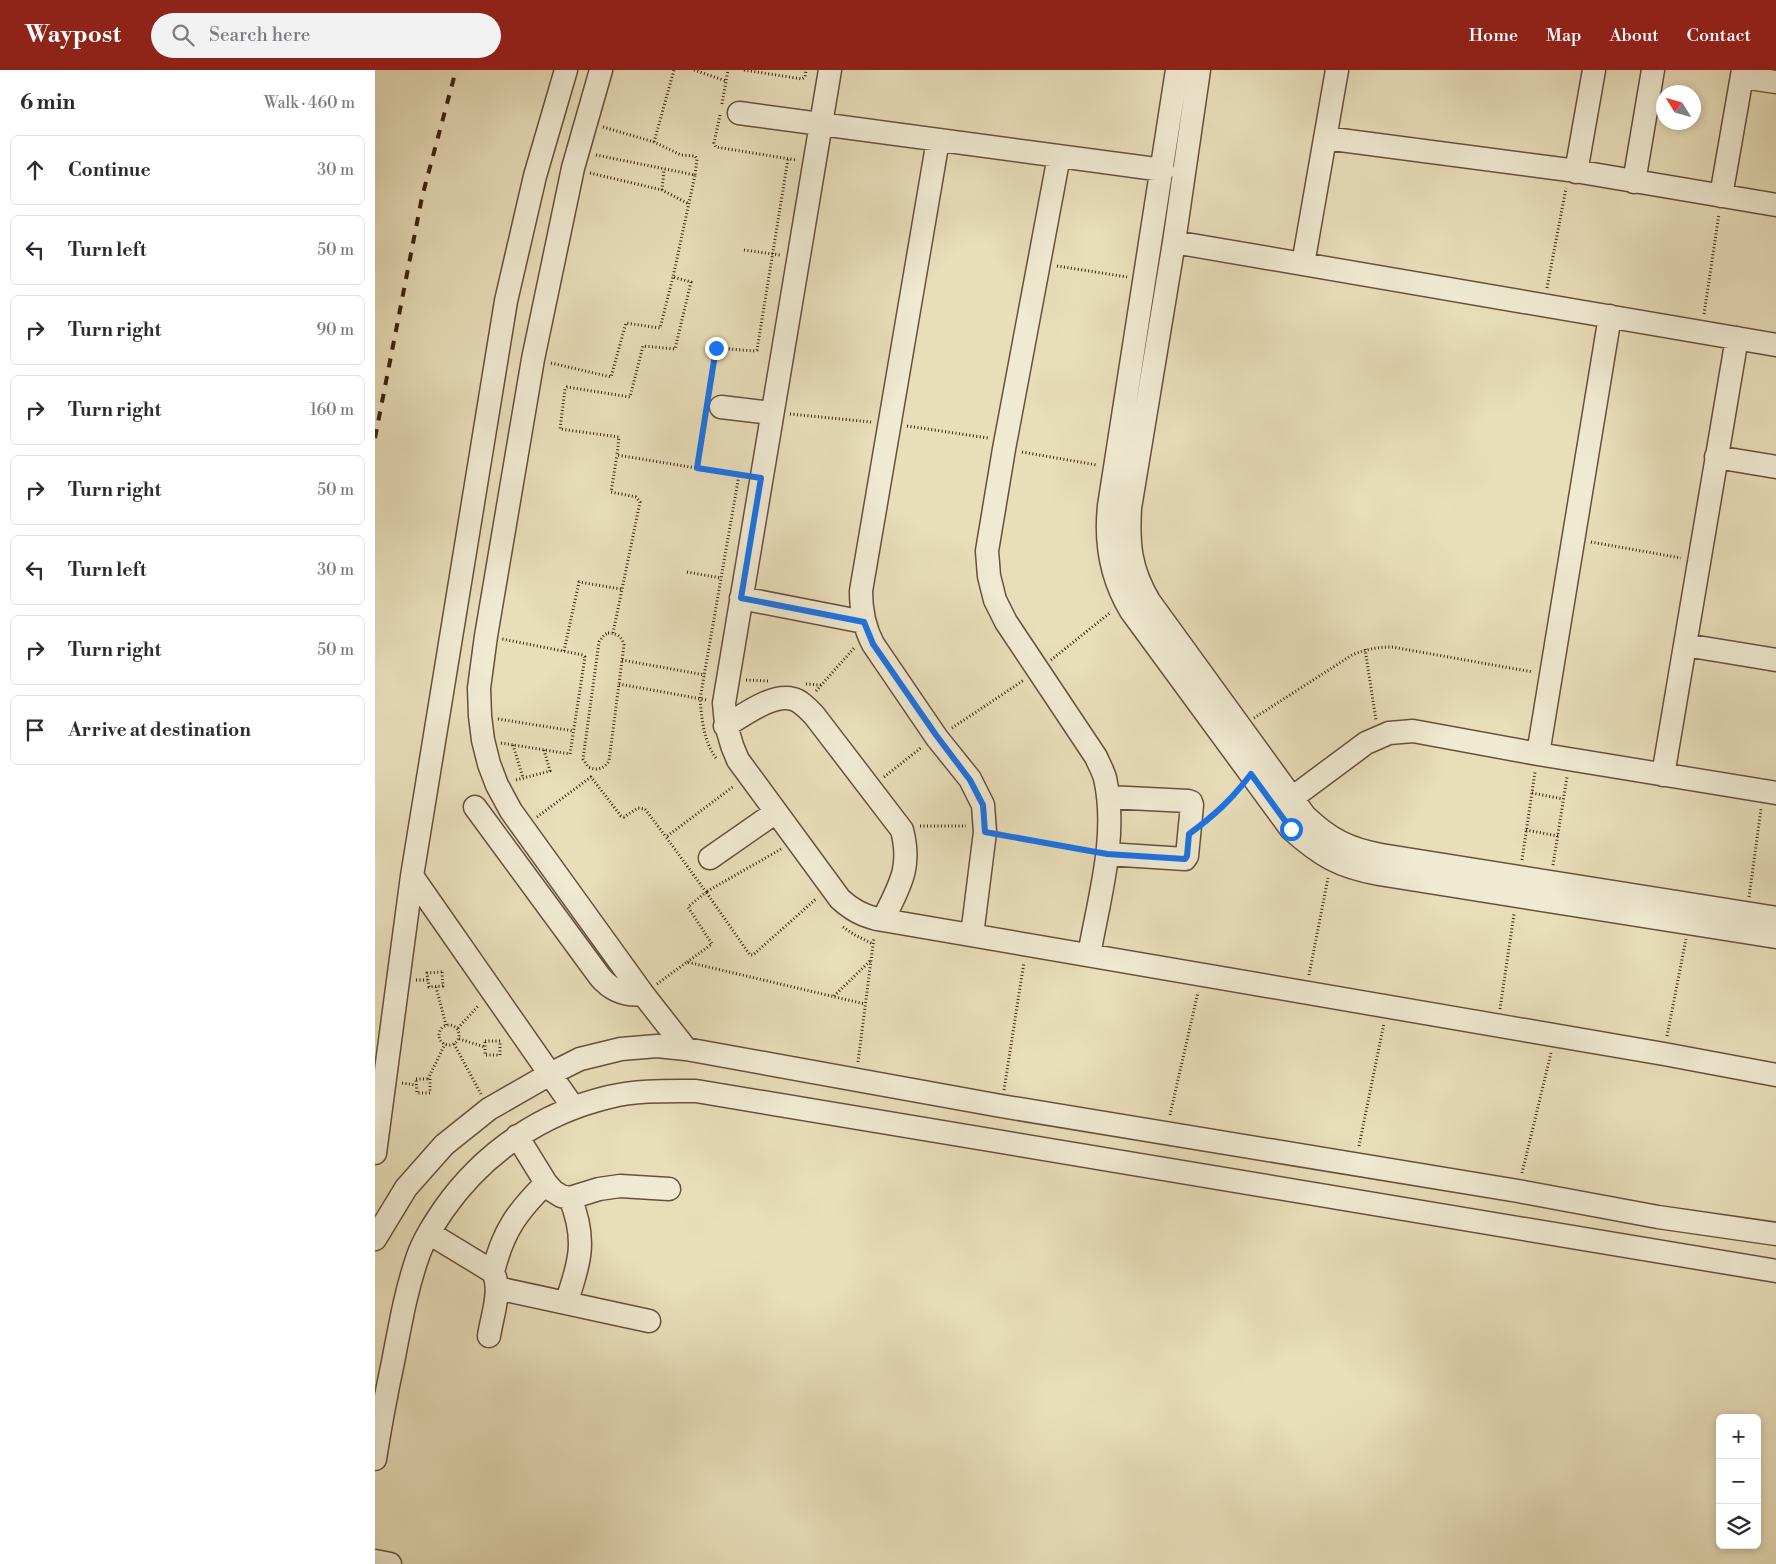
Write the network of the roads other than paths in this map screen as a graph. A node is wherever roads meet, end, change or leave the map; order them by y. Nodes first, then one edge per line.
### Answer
1 (566, 70) edge
2 (601, 70) edge
3 (830, 70) edge
4 (1177, 70) edge
5 (1199, 70) edge
6 (1337, 70) edge
7 (1594, 70) edge
8 (1653, 70) edge
9 (1742, 73) edge
10 (1776, 82) edge
11 (739, 113) dead end
12 (821, 124) junction
13 (1325, 138) junction
14 (937, 140) junction
15 (1059, 156) junction
16 (1163, 170) junction
17 (1573, 171) junction
18 (1634, 182) junction
19 (1721, 196) junction
20 (1776, 205) edge
21 (1174, 242) junction
22 (1303, 264) junction
23 (1610, 316) junction
24 (1737, 338) junction
25 (1776, 345) edge
26 (1141, 375) junction
27 (712, 405) road end
28 (772, 413) junction
29 (1716, 457) junction
30 (1776, 466) edge
31 (743, 590) junction
32 (865, 628) junction
33 (485, 646) junction
34 (1685, 646) junction
35 (449, 651) junction
36 (1776, 660) edge
37 (1188, 672) junction
38 (725, 726) junction
39 (1538, 754) junction
40 (1663, 775) junction
41 (1770, 792) edge
42 (1108, 797) junction
43 (1292, 798) junction
44 (475, 807) dead end
45 (776, 812) junction
46 (1107, 854) junction
47 (710, 858) dead end
48 (1424, 872) junction
49 (412, 876) junction
50 (1518, 886) junction
51 (1776, 918) edge
52 (1742, 919) junction
53 (880, 920) junction
54 (972, 935) junction
55 (1776, 937) edge
56 (1089, 955) junction
57 (643, 994) junction
58 (686, 1049) junction
59 (550, 1074) junction
60 (1776, 1075) edge
61 (884, 1086) junction
62 (573, 1107) junction
63 (878, 1121) junction
64 (517, 1136) junction
65 (375, 1154) edge
66 (546, 1183) junction
67 (669, 1189) dead end
68 (570, 1198) junction
69 (1658, 1217) junction
70 (429, 1234) junction
71 (1776, 1234) edge
72 (375, 1239) edge
73 (1653, 1251) junction
74 (1776, 1271) edge
75 (495, 1280) junction
76 (566, 1303) junction
77 (649, 1321) dead end
78 (489, 1336) dead end
79 (376, 1447) edge
80 (375, 1561) edge
81 (391, 1564) edge

1 - 35 street
2 - 33 street
3 - 12 street
4 - 16 street
5 - 21 street
6 - 13 street
7 - 17 street
8 - 18 street
9 - 10 street
9 - 19 street
11 - 12 street
12 - 14 street
12 - 28 street
13 - 17 street
13 - 22 street
14 - 15 street
14 - 32 street
15 - 16 street
15 - 42 street
16 - 26 street
17 - 18 street
18 - 19 street
19 - 20 street
21 - 22 street
21 - 26 street
22 - 23 street
23 - 24 street
23 - 39 street
24 - 25 street
24 - 29 street
26 - 37 street
26 - 37 street
27 - 28 street
28 - 31 street
29 - 30 street
29 - 34 street
31 - 32 street
31 - 38 street
32 - 54 street
33 - 35 street
33 - 57 street
34 - 36 street
34 - 40 street
35 - 49 street
37 - 43 street
37 - 48 street
38 - 45 street
38 - 53 street
39 - 40 street
39 - 43 street
40 - 41 street
42 - 46 street
42 - 46 street
43 - 48 street
44 - 57 street
45 - 47 street
45 - 53 street
46 - 56 street
48 - 50 street
49 - 59 street
49 - 65 street
50 - 52 street
50 - 52 street
51 - 52 street
52 - 55 street
53 - 54 street
54 - 56 street
56 - 60 street
57 - 58 street
58 - 59 street
58 - 61 street
59 - 62 street
59 - 72 street
61 - 63 street
61 - 69 street
62 - 63 street
62 - 64 street
63 - 73 street
64 - 66 street
64 - 70 street
66 - 68 street
66 - 75 street
67 - 68 street
68 - 76 street
69 - 71 street
69 - 73 street
70 - 75 street
70 - 79 street
73 - 74 street
75 - 76 street
75 - 78 street
76 - 77 street
80 - 81 street

